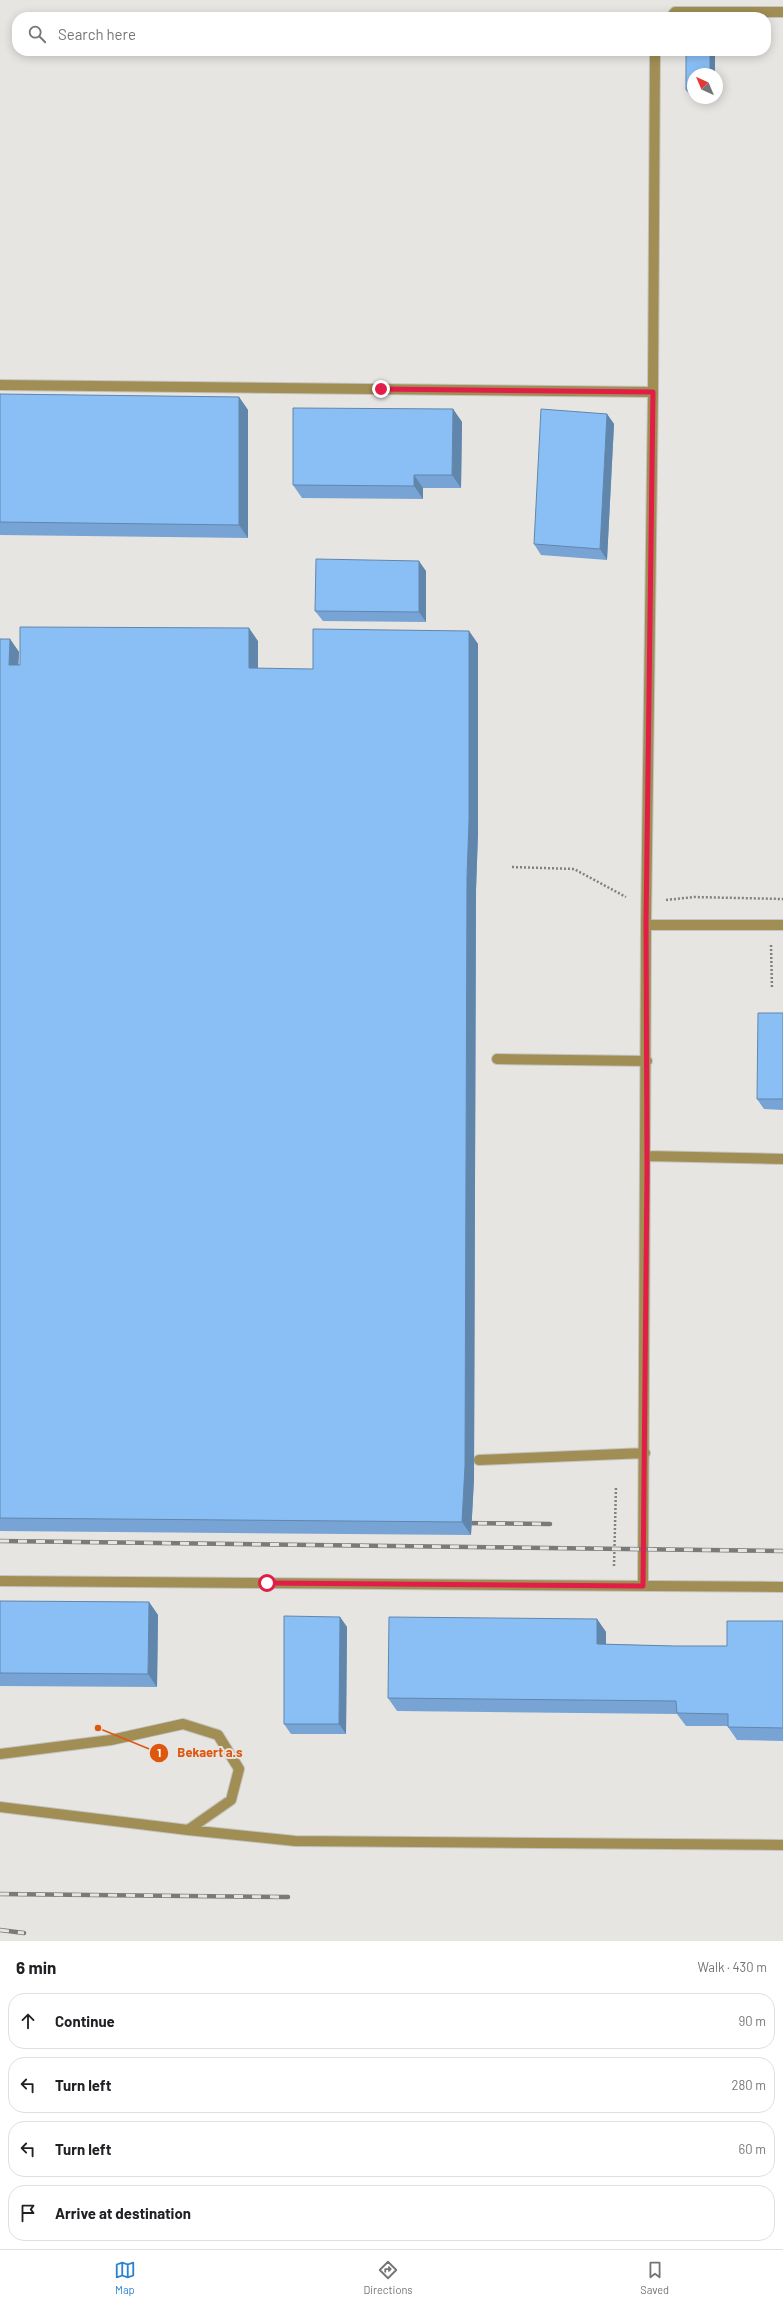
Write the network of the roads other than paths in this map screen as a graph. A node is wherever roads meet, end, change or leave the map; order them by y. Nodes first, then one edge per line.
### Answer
1 (675, 12) edge
2 (771, 12) edge
3 (771, 12) edge
4 (783, 12) edge
5 (655, 56) edge
6 (0, 385) edge
7 (653, 392) junction
8 (646, 924) junction
9 (783, 925) edge
10 (497, 1059) dead end
11 (647, 1061) junction
12 (647, 1156) junction
13 (783, 1159) edge
14 (645, 1453) junction
15 (479, 1460) dead end
16 (0, 1581) edge
17 (643, 1586) junction
18 (783, 1587) edge
19 (0, 1754) edge
20 (0, 1806) edge
21 (188, 1830) junction
22 (783, 1845) edge

1 - 2 lane
3 - 4 lane
5 - 7 lane
6 - 7 lane
7 - 8 lane
8 - 9 lane
8 - 11 lane
10 - 11 lane
11 - 12 lane
12 - 13 lane
12 - 14 lane
14 - 15 lane
14 - 17 lane
16 - 17 lane
17 - 18 lane
19 - 21 lane
20 - 21 lane
21 - 22 lane

